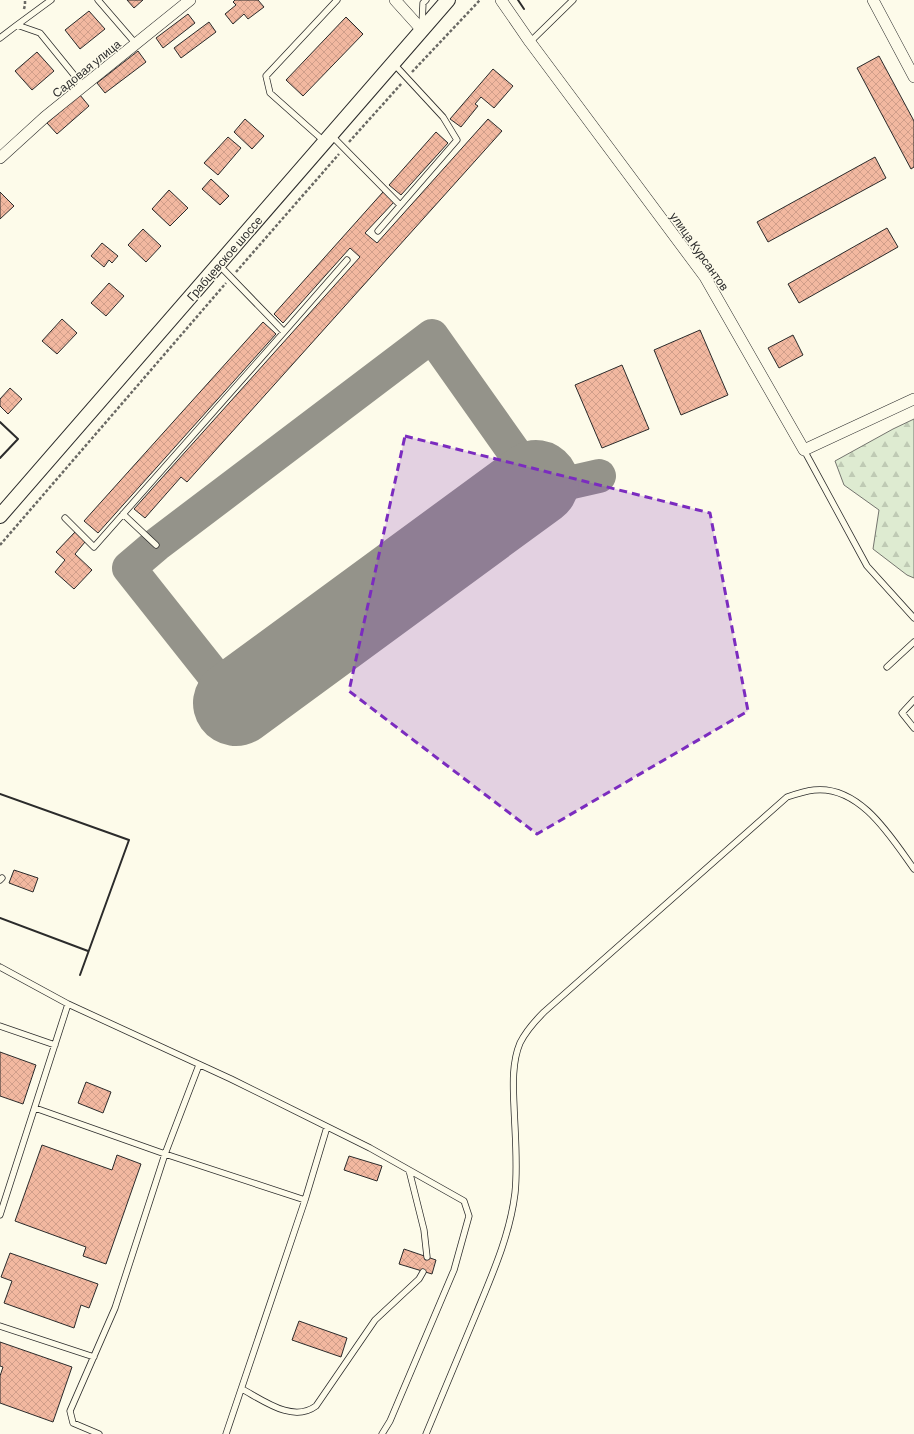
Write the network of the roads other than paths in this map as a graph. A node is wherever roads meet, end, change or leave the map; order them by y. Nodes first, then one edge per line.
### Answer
1 (51, 0) edge
2 (98, 0) edge
3 (190, 0) edge
4 (337, 0) edge
5 (395, 0) edge
6 (426, 0) edge
7 (448, 0) edge
8 (501, 0) edge
9 (573, 0) edge
10 (873, 0) edge
11 (18, 25) junction
12 (422, 30) junction
13 (0, 38) edge
14 (530, 42) junction
15 (136, 44) junction
16 (393, 63) junction
17 (914, 77) edge
18 (83, 86) junction
19 (328, 139) junction
20 (0, 158) edge
21 (400, 205) junction
22 (378, 231) dead end
23 (347, 260) dead end
24 (218, 265) junction
25 (284, 332) junction
26 (914, 399) edge
27 (804, 450) junction
28 (122, 514) junction
29 (0, 516) edge
30 (65, 518) dead end
31 (156, 545) dead end
32 (914, 618) edge
33 (914, 642) edge
34 (887, 667) dead end
35 (914, 700) edge
36 (914, 728) edge
37 (914, 869) edge
38 (0, 967) edge
39 (68, 1004) junction
40 (0, 1026) edge
41 (55, 1045) junction
42 (199, 1064) junction
43 (35, 1108) junction
44 (327, 1127) junction
45 (165, 1154) junction
46 (409, 1170) junction
47 (305, 1200) junction
48 (0, 1215) edge
49 (427, 1257) dead end
50 (423, 1272) dead end
51 (0, 1326) edge
52 (94, 1357) junction
53 (242, 1389) junction
54 (99, 1434) edge
55 (226, 1434) edge
56 (382, 1434) edge
57 (426, 1434) edge

1 - 11 lane
2 - 15 lane
3 - 15 street, Садовая улица
4 - 19 lane
5 - 12 street
6 - 12 lane
7 - 12 street, Грабцевское шоссе
8 - 14 street, улица Курсантов
9 - 14 lane
10 - 17 street
11 - 13 lane
11 - 18 lane
12 - 16 street, Грабцевское шоссе
14 - 27 street, улица Курсантов
15 - 18 street, Садовая улица
16 - 19 street, Грабцевское шоссе
16 - 21 lane
18 - 20 street, Садовая улица
19 - 21 lane
19 - 24 street, Грабцевское шоссе
21 - 22 lane
23 - 25 lane
24 - 25 lane
24 - 29 street, Грабцевское шоссе
25 - 28 lane
26 - 27 street
27 - 32 lane
28 - 30 lane
28 - 31 lane
33 - 34 lane
35 - 36 lane
37 - 57 lane
38 - 39 lane
39 - 41 lane
39 - 42 lane
40 - 41 lane
41 - 43 lane
42 - 44 lane
42 - 45 lane
43 - 45 lane
43 - 48 lane
44 - 46 lane
44 - 47 lane
45 - 47 lane
45 - 52 lane
46 - 49 lane
46 - 56 lane
47 - 53 lane
50 - 53 lane
51 - 52 lane
52 - 54 lane
53 - 55 lane

